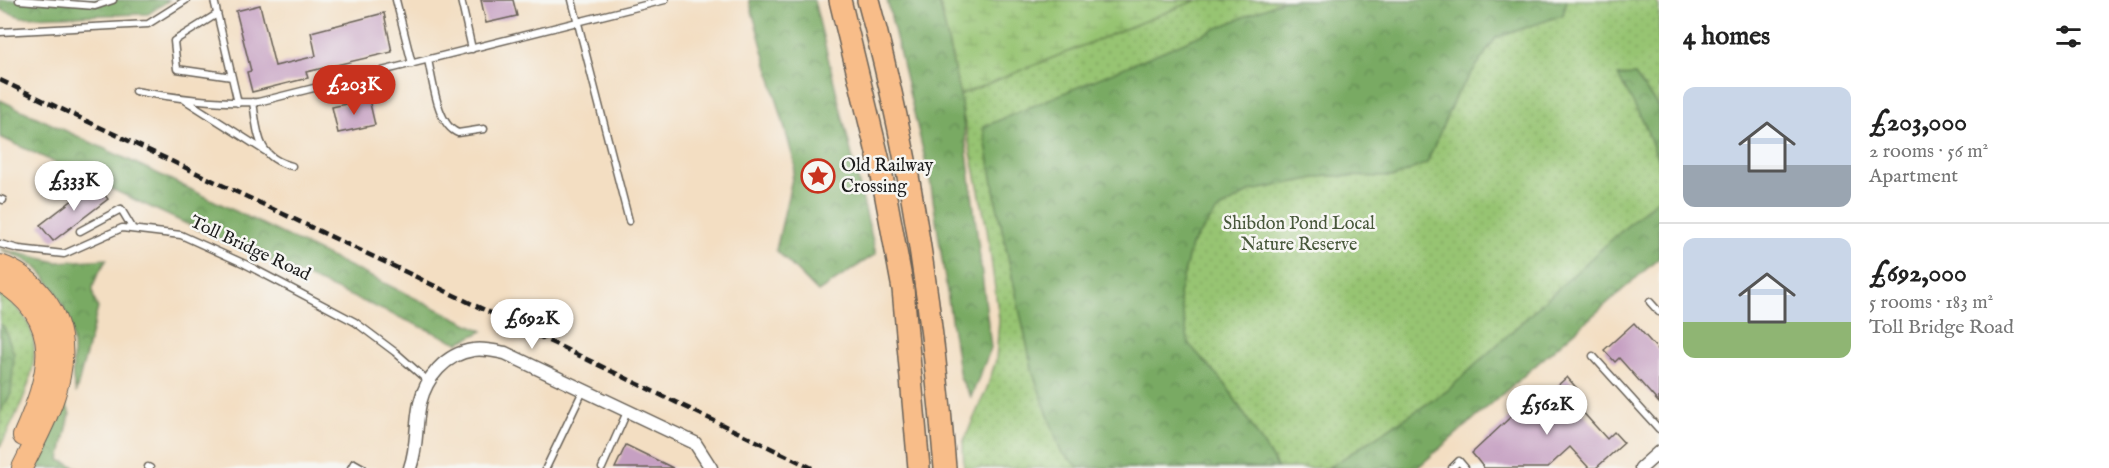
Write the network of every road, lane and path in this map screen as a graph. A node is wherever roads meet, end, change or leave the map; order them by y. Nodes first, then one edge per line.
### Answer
1 (19, 0) edge
2 (113, 0) edge
3 (186, 0) edge
4 (214, 0) edge
5 (396, 0) edge
6 (461, 0) edge
7 (572, 0) edge
8 (665, 0) edge
9 (840, 0) edge
10 (868, 0) edge
11 (217, 14) junction
12 (578, 23) junction
13 (0, 32) edge
14 (472, 49) junction
15 (428, 60) junction
16 (412, 64) junction
17 (232, 77) junction
18 (135, 91) dead end
19 (181, 98) junction
20 (253, 102) junction
21 (238, 103) junction
22 (484, 129) dead end
23 (265, 151) junction
24 (292, 166) dead end
25 (629, 221) dead end
26 (133, 229) junction
27 (80, 231) dead end
28 (0, 244) edge
29 (0, 265) edge
30 (0, 281) edge
31 (1650, 302) dead end
32 (1659, 312) edge
33 (1593, 356) dead end
34 (428, 381) junction
35 (583, 391) junction
36 (627, 412) junction
37 (1659, 429) edge
38 (1659, 452) edge
39 (17, 464) edge
40 (351, 468) edge
41 (363, 468) edge
42 (410, 468) edge
43 (546, 468) edge
44 (602, 468) edge
45 (711, 468) edge
46 (919, 468) edge
47 (945, 468) edge
48 (1452, 468) edge
49 (1466, 468) edge
50 (1641, 468) edge

1 - 2 lane
3 - 13 lane
4 - 11 lane
5 - 16 lane
6 - 14 lane
7 - 12 lane
8 - 12 lane
9 - 46 highway
10 - 47 highway
11 - 17 lane
11 - 17 lane
12 - 14 lane
12 - 25 lane
14 - 15 lane
15 - 16 lane
15 - 22 lane
16 - 20 lane
17 - 21 lane
18 - 19 lane
19 - 21 lane
19 - 23 lane
20 - 21 lane
20 - 23 lane
23 - 24 lane
26 - 27 lane
26 - 28 lane, Toll Bridge Road
26 - 34 lane, Toll Bridge Road
29 - 39 main road
30 - 39 main road
31 - 32 lane
33 - 37 lane
34 - 35 street
34 - 42 street
35 - 36 street
35 - 43 lane
36 - 44 lane
36 - 45 street
38 - 50 street
40 - 41 lane
48 - 49 lane

